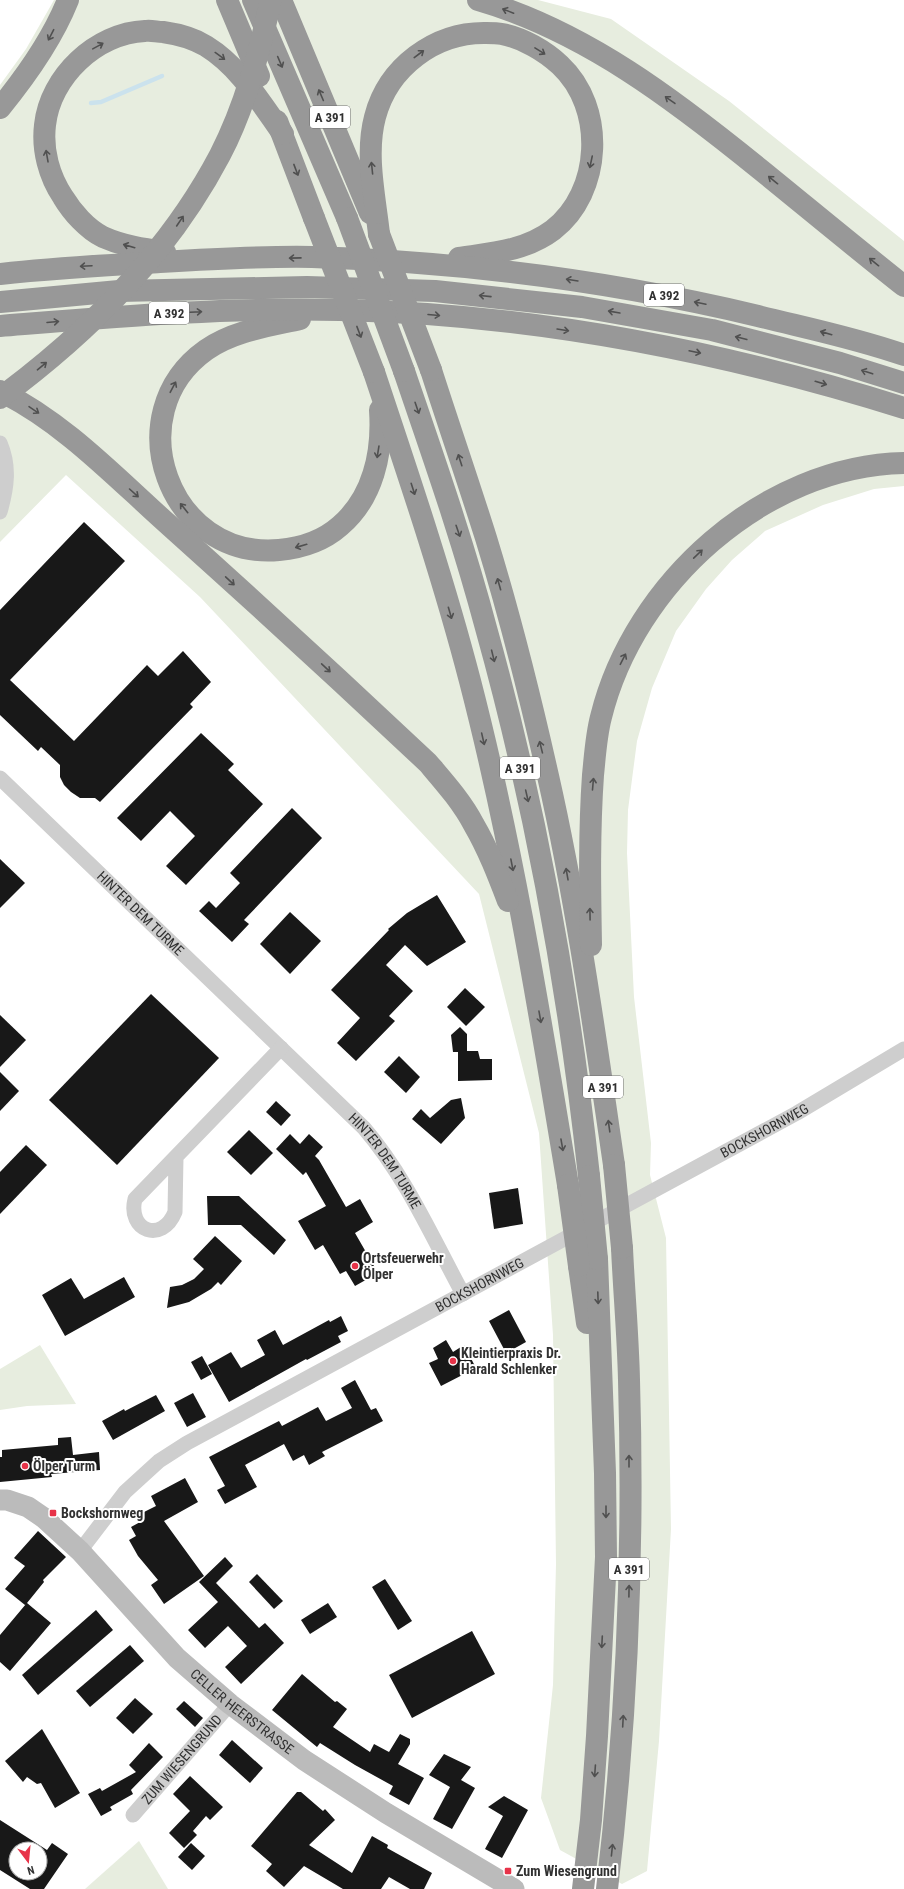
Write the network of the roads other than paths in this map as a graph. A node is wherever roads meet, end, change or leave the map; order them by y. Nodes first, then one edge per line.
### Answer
1 (68, 0) edge
2 (227, 0) edge
3 (253, 0) edge
4 (271, 0) edge
5 (281, 0) edge
6 (478, 0) edge
7 (0, 108) edge
8 (283, 134) junction
9 (379, 234) junction
10 (209, 259) junction
11 (418, 262) junction
12 (0, 274) edge
13 (904, 286) edge
14 (0, 302) edge
15 (339, 310) junction
16 (0, 326) edge
17 (904, 355) edge
18 (374, 372) junction
19 (904, 383) edge
20 (0, 391) edge
21 (0, 398) edge
22 (904, 408) edge
23 (0, 443) edge
24 (904, 463) edge
25 (0, 512) edge
26 (0, 778) edge
27 (533, 979) junction
28 (591, 1009) junction
29 (281, 1048) junction
30 (904, 1049) edge
31 (176, 1157) dead end
32 (588, 1263) junction
33 (463, 1294) junction
34 (0, 1500) edge
35 (80, 1551) junction
36 (230, 1704) junction
37 (133, 1815) dead end
38 (584, 1880) edge
39 (514, 1889) edge
40 (607, 1889) edge

1 -> 7 highway
2 - 8 highway
3 -> 32 highway, A 391, bridge
21 -> 4 highway, bridge
9 -> 5 highway, A 391
13 -> 6 highway
10 -> 8 highway
8 -> 18 highway, bridge
9 -> 11 highway
28 -> 9 highway, A 391, bridge
11 -> 10 highway, A 392
10 -> 12 highway, A 392
17 -> 11 highway, A 392
19 -> 14 highway
16 -> 15 highway, A 392
18 -> 15 highway
15 -> 22 highway, A 392
18 -> 27 highway
20 -> 27 highway
23 - 25 street
28 -> 24 highway
26 - 29 street, HINTER DEM TURME
27 -> 32 highway, bridge
40 -> 28 highway, A 391, bridge
29 - 31 street
29 - 33 street, HINTER DEM TURME
30 - 33 street, BOCKSHORNWEG
32 -> 38 highway, A 391
33 - 35 street, BOCKSHORNWEG
34 - 35 main road, CELLER HEERSTRASSE
35 - 36 main road, CELLER HEERSTRASSE
36 - 37 street, ZUM WIESENGRUND
36 - 39 main road, CELLER HEERSTRASSE

